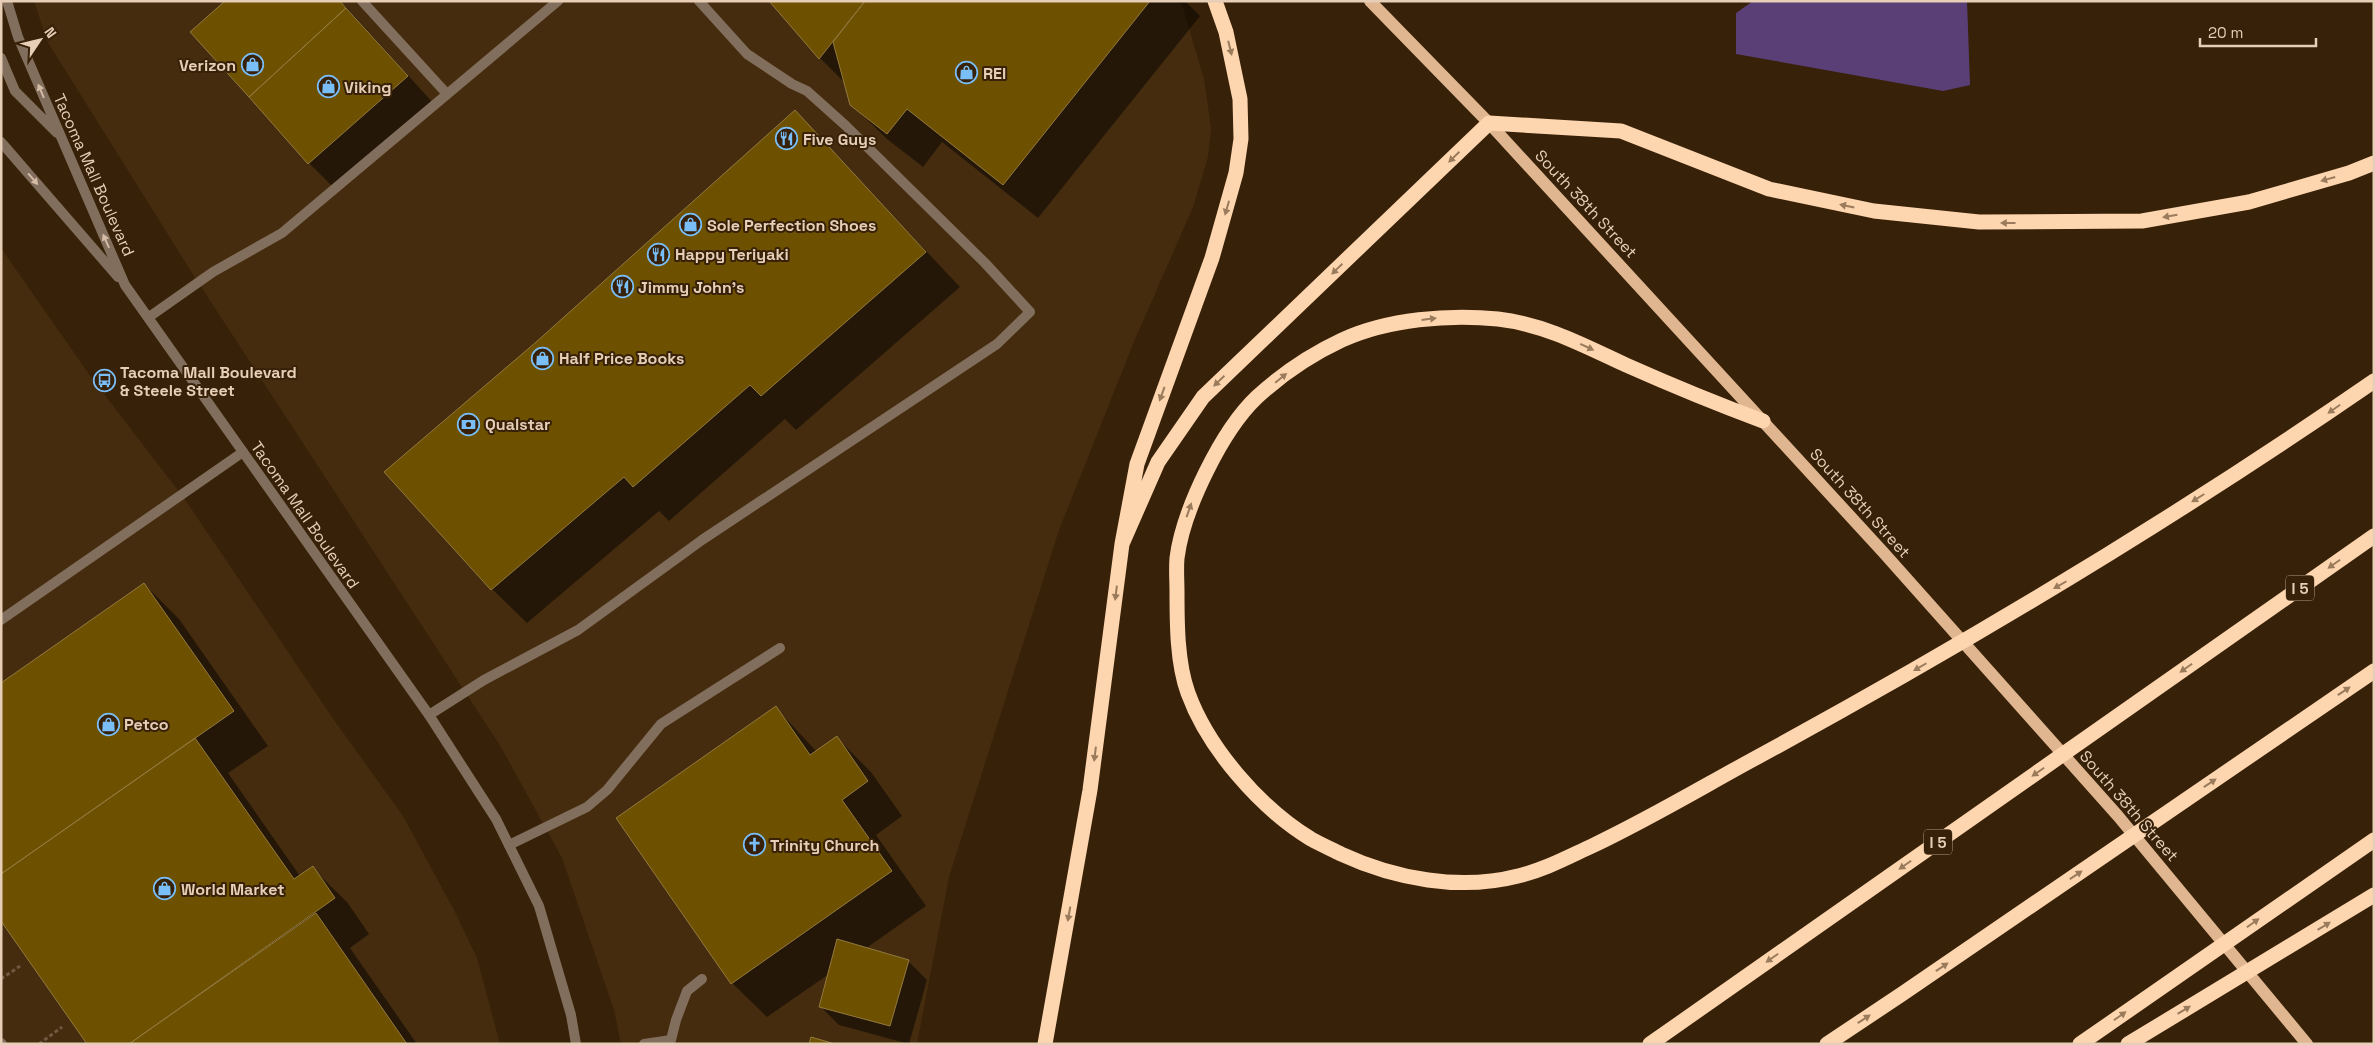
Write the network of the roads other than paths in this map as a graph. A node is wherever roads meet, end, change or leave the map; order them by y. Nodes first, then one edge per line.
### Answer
1 (7, 1) edge
2 (362, 1) edge
3 (558, 1) edge
4 (699, 1) edge
5 (1215, 1) edge
6 (1370, 1) edge
7 (1, 58) edge
8 (447, 94) junction
9 (1489, 123) junction
10 (61, 137) junction
11 (1, 142) edge
12 (2374, 163) edge
13 (126, 285) junction
14 (149, 316) junction
15 (2374, 381) edge
16 (1763, 421) junction
17 (243, 452) junction
18 (2374, 536) edge
19 (1122, 544) junction
20 (1, 620) edge
21 (780, 648) dead end
22 (2374, 671) edge
23 (429, 715) junction
24 (2374, 840) edge
25 (509, 845) junction
26 (2374, 896) edge
27 (702, 979) dead end
28 (576, 1044) edge
29 (644, 1044) edge
30 (1045, 1044) edge
31 (1650, 1044) edge
32 (1827, 1044) edge
33 (2080, 1044) edge
34 (2128, 1044) edge
35 (2307, 1044) edge

10 -> 1 street, Tacoma Mall Boulevard
2 - 8 street
3 - 8 street
4 - 23 street
5 -> 19 highway
6 - 9 main road, South 38th Street
7 - 10 street
8 - 14 street
12 -> 9 highway
9 - 16 main road, South 38th Street
9 -> 19 highway
13 -> 10 street, Tacoma Mall Boulevard
11 -> 13 street
13 - 14 street, Tacoma Mall Boulevard
14 - 17 street, Tacoma Mall Boulevard
15 -> 16 highway
16 - 35 main road, South 38th Street
17 - 20 street
17 - 23 street, Tacoma Mall Boulevard
18 -> 31 highway, I 5
19 -> 30 highway
21 - 25 street
32 -> 22 highway
23 - 25 street, Tacoma Mall Boulevard
33 -> 24 highway
25 - 28 street, Tacoma Mall Boulevard
34 -> 26 highway
27 - 29 street

